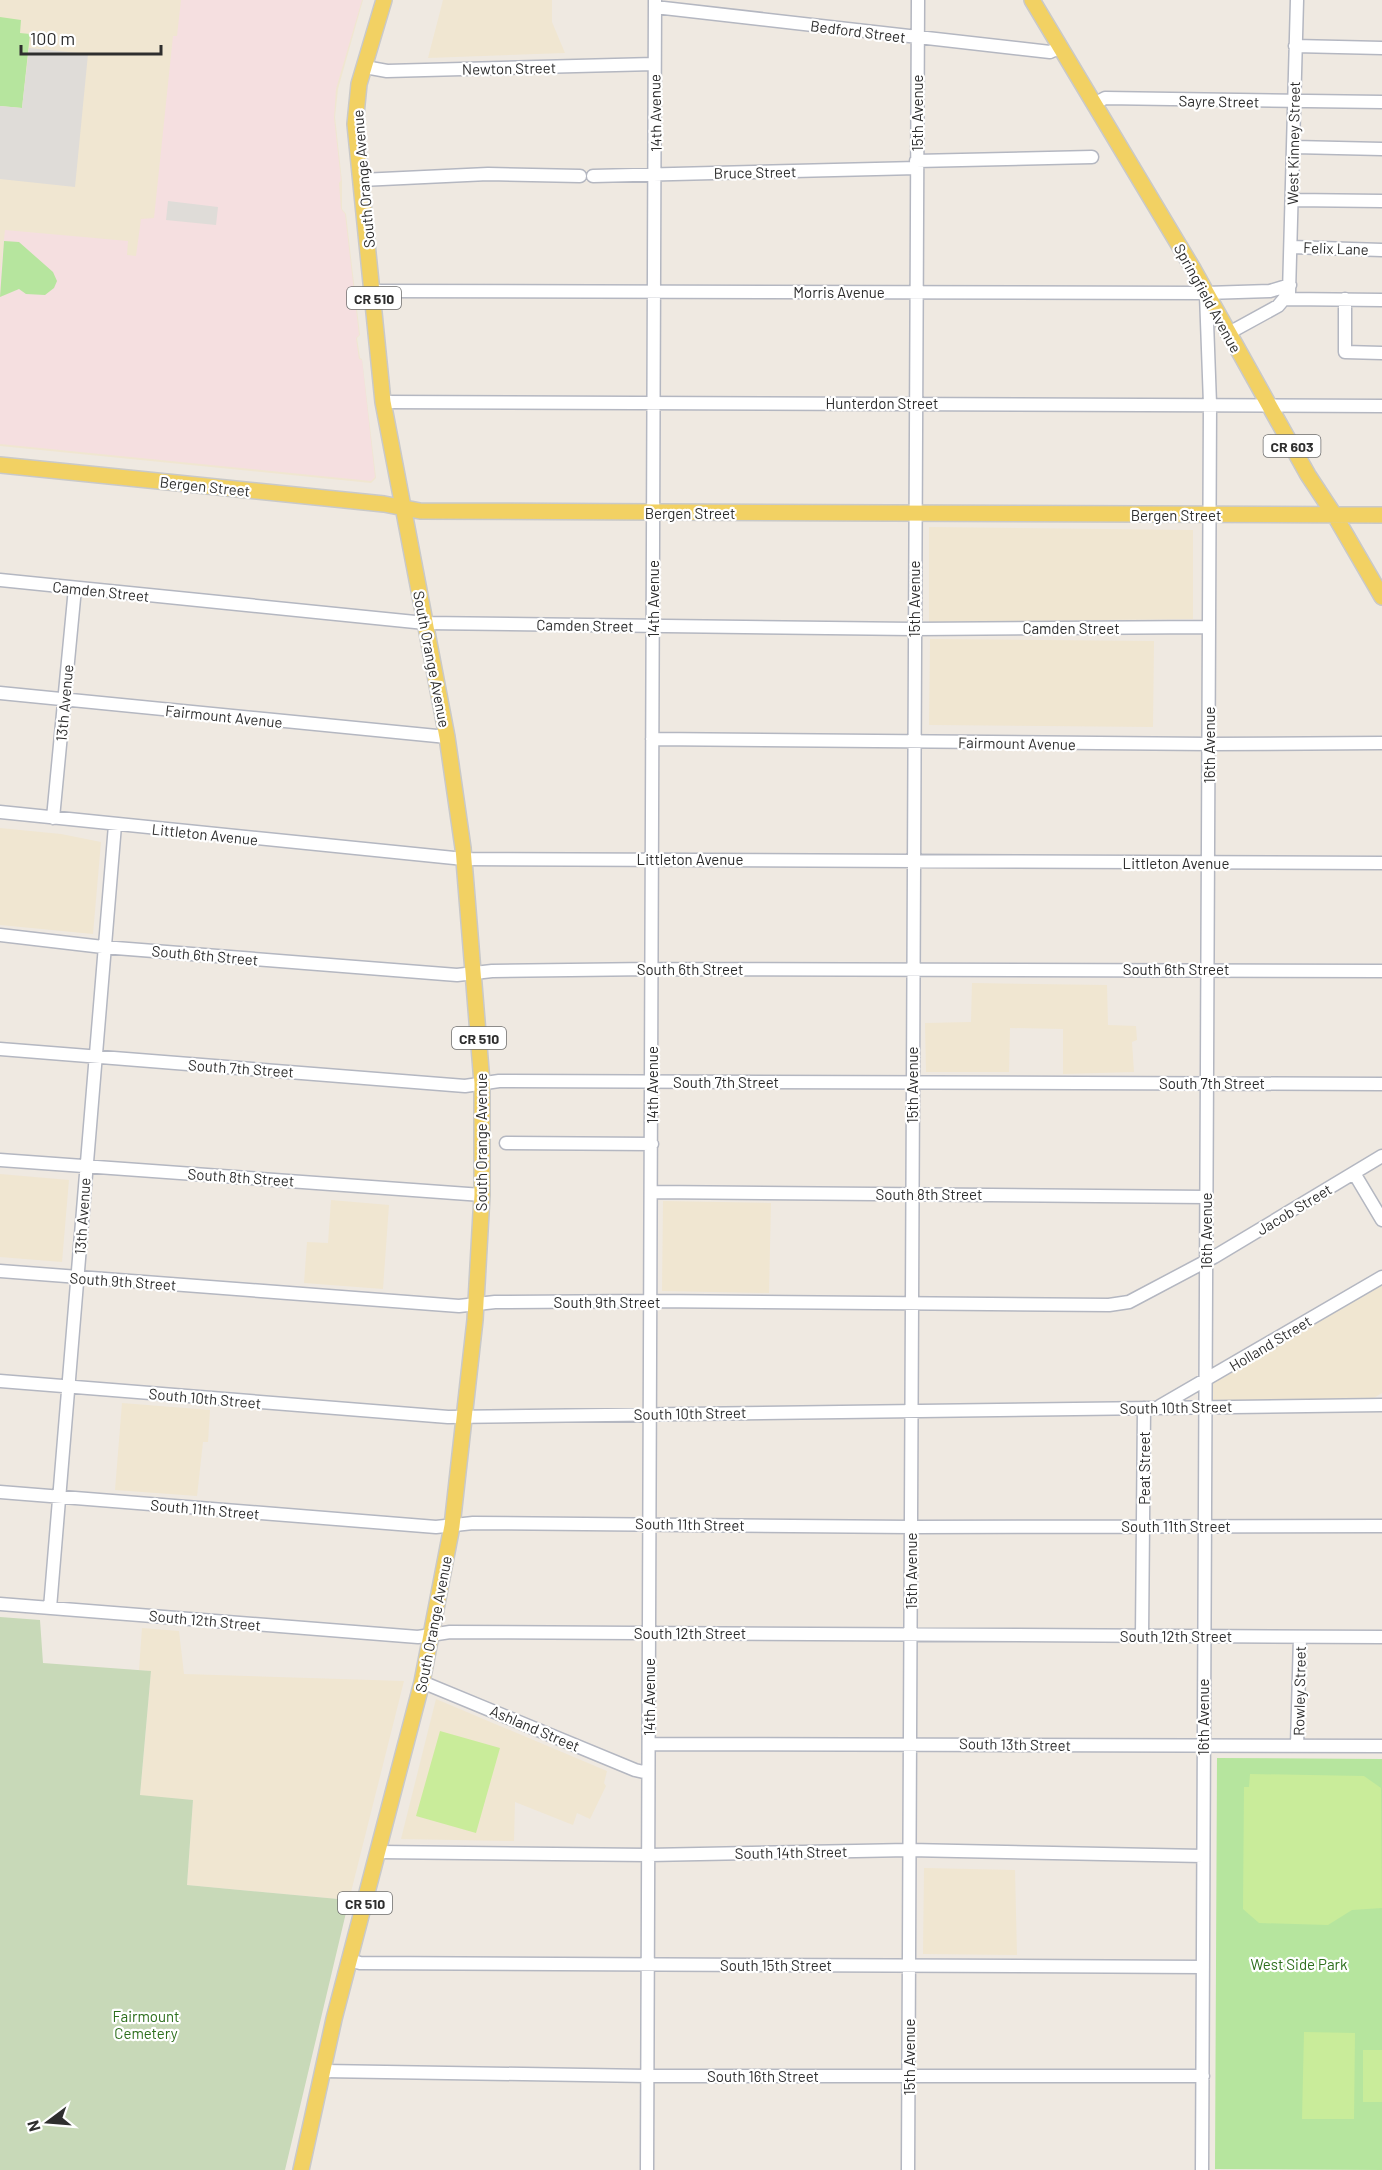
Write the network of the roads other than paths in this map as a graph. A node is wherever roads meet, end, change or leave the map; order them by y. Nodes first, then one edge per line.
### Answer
1 (384, 0) edge
2 (918, 0) edge
3 (1032, 0) edge
4 (1297, 0) edge
5 (655, 3) edge
6 (918, 38) junction
7 (1295, 46) junction
8 (1061, 47) junction
9 (1382, 48) edge
10 (654, 64) junction
11 (365, 67) junction
12 (1294, 102) junction
13 (1382, 102) edge
14 (1095, 104) junction
15 (1294, 147) junction
16 (1382, 149) edge
17 (1092, 157) dead end
18 (916, 164) junction
19 (656, 174) junction
20 (580, 176) dead end
21 (593, 176) dead end
22 (361, 180) junction
23 (1292, 200) junction
24 (1382, 201) edge
25 (1291, 247) junction
26 (1382, 250) edge
27 (1290, 285) junction
28 (373, 291) junction
29 (654, 291) junction
30 (916, 292) junction
31 (1206, 293) junction
32 (1286, 299) junction
33 (1345, 300) junction
34 (1382, 300) edge
35 (1227, 334) junction
36 (1382, 352) edge
37 (383, 402) junction
38 (655, 403) junction
39 (915, 403) junction
40 (1210, 404) junction
41 (1269, 404) junction
42 (1382, 406) edge
43 (0, 465) edge
44 (402, 508) junction
45 (654, 513) junction
46 (915, 513) junction
47 (1210, 515) junction
48 (1335, 516) junction
49 (1382, 516) edge
50 (0, 580) edge
51 (75, 588) junction
52 (1382, 597) edge
53 (425, 623) junction
54 (653, 626) junction
55 (1209, 627) junction
56 (914, 629) junction
57 (0, 693) edge
58 (65, 700) junction
59 (447, 737) junction
60 (652, 739) junction
61 (914, 741) junction
62 (1382, 743) edge
63 (1209, 744) junction
64 (0, 812) edge
65 (53, 818) junction
66 (115, 825) junction
67 (464, 859) junction
68 (652, 859) junction
69 (913, 861) junction
70 (1208, 863) junction
71 (1382, 863) edge
72 (0, 934) edge
73 (103, 947) junction
74 (652, 969) junction
75 (913, 969) junction
76 (1208, 969) junction
77 (1382, 971) edge
78 (475, 974) junction
79 (0, 1049) edge
80 (94, 1057) junction
81 (652, 1082) junction
82 (912, 1082) junction
83 (482, 1083) junction
84 (1207, 1083) junction
85 (1382, 1084) edge
86 (506, 1143) dead end
87 (652, 1144) junction
88 (1382, 1156) edge
89 (0, 1160) edge
90 (85, 1167) junction
91 (1354, 1173) junction
92 (652, 1192) junction
93 (912, 1194) junction
94 (482, 1195) junction
95 (1206, 1197) junction
96 (1382, 1220) edge
97 (1206, 1261) junction
98 (0, 1271) edge
99 (1382, 1277) edge
100 (77, 1278) junction
101 (651, 1301) junction
102 (912, 1304) junction
103 (477, 1305) junction
104 (0, 1381) edge
105 (1205, 1382) junction
106 (67, 1387) junction
107 (1382, 1395) edge
108 (1365, 1405) junction
109 (1382, 1405) edge
110 (1158, 1407) junction
111 (1205, 1407) junction
112 (1144, 1408) junction
113 (911, 1410) junction
114 (650, 1413) junction
115 (466, 1416) junction
116 (0, 1492) edge
117 (58, 1497) junction
118 (650, 1524) junction
119 (452, 1526) junction
120 (1144, 1526) junction
121 (1204, 1526) junction
122 (1382, 1526) edge
123 (911, 1527) junction
124 (0, 1604) edge
125 (50, 1608) junction
126 (649, 1632) junction
127 (910, 1634) junction
128 (432, 1636) junction
129 (1142, 1636) junction
130 (1203, 1636) junction
131 (1300, 1637) junction
132 (1382, 1637) edge
133 (422, 1682) junction
134 (910, 1743) junction
135 (649, 1744) junction
136 (1297, 1746) junction
137 (1382, 1746) edge
138 (1203, 1747) junction
139 (648, 1773) junction
140 (909, 1850) junction
141 (379, 1852) junction
142 (648, 1855) junction
143 (1203, 1856) junction
144 (349, 1960) junction
145 (648, 1965) junction
146 (909, 1966) junction
147 (1203, 1967) junction
148 (323, 2071) junction
149 (647, 2076) junction
150 (909, 2076) junction
151 (1203, 2076) junction
152 (301, 2170) edge
153 (647, 2170) edge
154 (908, 2170) edge
155 (1202, 2170) edge

1 - 11 main road, South Orange Avenue / CR 510
2 - 6 street, 15th Avenue
3 - 8 main road, Springfield Avenue / CR 603
4 - 7 street, West Kinney Street
5 - 6 street, Bedford Street
5 - 10 street, 14th Avenue
6 - 8 street, Bedford Street
6 - 18 street, 15th Avenue
7 - 9 street
7 - 12 street, West Kinney Street
8 - 14 main road, Springfield Avenue / CR 603
10 - 11 street, Newton Street
10 - 19 street, 14th Avenue
11 - 22 main road, South Orange Avenue / CR 510
12 - 13 street, Sayre Street
12 - 14 street, Sayre Street
12 - 15 street, West Kinney Street
14 - 31 main road, Springfield Avenue / CR 603
15 - 16 street
15 - 23 street, West Kinney Street
17 - 18 street, Bruce Street
18 - 19 street, Bruce Street
18 - 30 street, 15th Avenue
19 - 21 street, Bruce Street
19 - 29 street, 14th Avenue
20 - 22 street
22 - 28 main road, South Orange Avenue / CR 510
23 - 24 street
23 - 25 street, West Kinney Street
25 - 26 street, Felix Lane
25 - 27 street, West Kinney Street
27 - 31 street, Morris Avenue
27 - 32 street
28 - 29 street, Morris Avenue
28 - 37 main road, South Orange Avenue / CR 510
29 - 30 street, Morris Avenue
29 - 38 street, 14th Avenue
30 - 31 street, Morris Avenue
30 - 39 street, 15th Avenue
31 - 35 main road, Springfield Avenue / CR 603
31 - 40 street, 16th Avenue
32 - 33 street
32 - 35 street
33 - 34 street
33 - 36 street
35 - 41 main road, Springfield Avenue / CR 603
37 - 38 street, Hunterdon Street
37 - 44 main road, South Orange Avenue / CR 510
38 - 39 street, Hunterdon Street
38 - 45 street, 14th Avenue
39 - 40 street, Hunterdon Street
39 - 46 street, 15th Avenue
40 - 41 street, Hunterdon Street
40 - 47 street, 16th Avenue
41 - 42 street, Hunterdon Street
41 - 48 main road, Springfield Avenue / CR 603
43 - 44 main road, Bergen Street
44 - 45 main road, Bergen Street
44 - 53 main road, South Orange Avenue / CR 510
45 - 46 main road, Bergen Street
45 - 54 street, 14th Avenue
46 - 47 main road, Bergen Street
46 - 56 street, 15th Avenue
47 - 48 main road, Bergen Street
47 - 55 street, 16th Avenue
48 - 49 main road, Bergen Street
48 - 52 main road, Springfield Avenue / CR 603
50 - 51 street, Camden Street
51 - 53 street, Camden Street
51 - 58 street, 13th Avenue
53 - 54 street, Camden Street
53 - 59 main road, South Orange Avenue / CR 510
54 - 56 street, Camden Street
54 - 60 street, 14th Avenue
55 - 56 street, Camden Street
55 - 63 street, 16th Avenue
56 - 61 street, 15th Avenue
57 - 58 street, Fairmount Avenue
58 - 59 street, Fairmount Avenue
58 - 65 street, 13th Avenue
59 - 67 main road, South Orange Avenue / CR 510
60 - 61 street, Fairmount Avenue
60 - 68 street, 14th Avenue
61 - 63 street, Fairmount Avenue
61 - 69 street, 15th Avenue
62 - 63 street, Fairmount Avenue
63 - 70 street, 16th Avenue
64 - 65 street, Littleton Avenue
65 - 66 street, Littleton Avenue
66 - 67 street, Littleton Avenue
66 - 73 street, 13th Avenue
67 - 68 street, Littleton Avenue
67 - 78 main road, South Orange Avenue / CR 510
68 - 69 street, Littleton Avenue
68 - 74 street, 14th Avenue
69 - 70 street, Littleton Avenue
69 - 75 street, 15th Avenue
70 - 71 street, Littleton Avenue
70 - 76 street, 16th Avenue
72 - 73 street, South 6th Street
73 - 78 street, South 6th Street
73 - 80 street, 13th Avenue
74 - 75 street, South 6th Street
74 - 78 street, South 6th Street
74 - 81 street, 14th Avenue
75 - 76 street, South 6th Street
75 - 82 street, 15th Avenue
76 - 77 street, South 6th Street
76 - 84 street, 16th Avenue
78 - 83 main road, South Orange Avenue / CR 510
79 - 80 street, South 7th Street
80 - 83 street, South 7th Street
80 - 90 street, 13th Avenue
81 - 82 street, South 7th Street
81 - 83 street, South 7th Street
81 - 87 street, 14th Avenue
82 - 84 street, South 7th Street
82 - 93 street, 15th Avenue
83 - 94 main road, South Orange Avenue / CR 510
84 - 85 street, South 7th Street
84 - 95 street, 16th Avenue
86 - 87 street
87 - 92 street, 14th Avenue
88 - 91 street, Jacob Street
89 - 90 street, South 8th Street
90 - 94 street, South 8th Street
90 - 100 street, 13th Avenue
91 - 96 street
91 - 97 street, Jacob Street
92 - 93 street, South 8th Street
92 - 101 street, 14th Avenue
93 - 95 street, South 8th Street
93 - 102 street, 15th Avenue
94 - 103 main road, South Orange Avenue / CR 510
95 - 97 street, 16th Avenue
97 - 102 street, South 9th Street
97 - 105 street, 16th Avenue
98 - 100 street, South 9th Street
99 - 105 street, Holland Street
100 - 103 street, South 9th Street
100 - 106 street, 13th Avenue
101 - 102 street, South 9th Street
101 - 103 street, South 9th Street
101 - 114 street, 14th Avenue
102 - 113 street, 15th Avenue
103 - 115 main road, South Orange Avenue / CR 510
104 - 106 street, South 10th Street
105 - 110 street, Holland Street
105 - 111 street, 16th Avenue
106 - 115 street, South 10th Street
106 - 117 street, 13th Avenue
107 - 108 street
108 - 109 street, South 10th Street
108 - 111 street, South 10th Street
110 - 111 street, South 10th Street
110 - 112 street, South 10th Street
111 - 121 street, 16th Avenue
112 - 113 street, South 10th Street
112 - 120 street, Peat Street
113 - 114 street, South 10th Street
113 - 123 street, 15th Avenue
114 - 115 street, South 10th Street
114 - 118 street, 14th Avenue
115 - 119 main road, South Orange Avenue / CR 510
116 - 117 street, South 11th Street
117 - 119 street, South 11th Street
117 - 125 street, 13th Avenue
118 - 119 street, South 11th Street
118 - 123 street, South 11th Street
118 - 126 street, 14th Avenue
119 - 128 main road, South Orange Avenue / CR 510
120 - 121 street, South 11th Street
120 - 123 street, South 11th Street
120 - 129 street, Peat Street
121 - 122 street, South 11th Street
121 - 130 street, 16th Avenue
123 - 127 street, 15th Avenue
124 - 125 street, South 12th Street
125 - 128 street, South 12th Street
126 - 127 street, South 12th Street
126 - 128 street, South 12th Street
126 - 135 street, 14th Avenue
127 - 129 street, South 12th Street
127 - 134 street, 15th Avenue
128 - 133 main road, South Orange Avenue / CR 510
129 - 130 street, South 12th Street
130 - 131 street, South 12th Street
130 - 138 street, 16th Avenue
131 - 132 street, South 12th Street
131 - 136 street, Rowley Street
133 - 139 street, Ashland Street
133 - 141 main road, South Orange Avenue / CR 510
134 - 135 street, South 13th Street
134 - 138 street, South 13th Street
134 - 140 street, 15th Avenue
135 - 139 street, 14th Avenue
136 - 137 street, South 13th Street
136 - 138 street, South 13th Street
138 - 143 street, 16th Avenue
139 - 142 street, 14th Avenue
140 - 142 street, South 14th Street
140 - 143 street, South 14th Street
140 - 146 street, 15th Avenue
141 - 142 street, South 14th Street
141 - 144 main road, South Orange Avenue / CR 510
142 - 145 street, 14th Avenue
143 - 147 street, 16th Avenue
144 - 145 street, South 15th Street
144 - 148 main road, South Orange Avenue / CR 510
145 - 146 street, South 15th Street
145 - 149 street, 14th Avenue
146 - 147 street, South 15th Street
146 - 150 street, 15th Avenue
147 - 151 street, 16th Avenue
148 - 149 street, South 16th Street
148 - 152 main road, South Orange Avenue / CR 510
149 - 150 street, South 16th Street
149 - 153 street, 14th Avenue
150 - 151 street, South 16th Street
150 - 154 street, 15th Avenue
151 - 155 street, 16th Avenue

